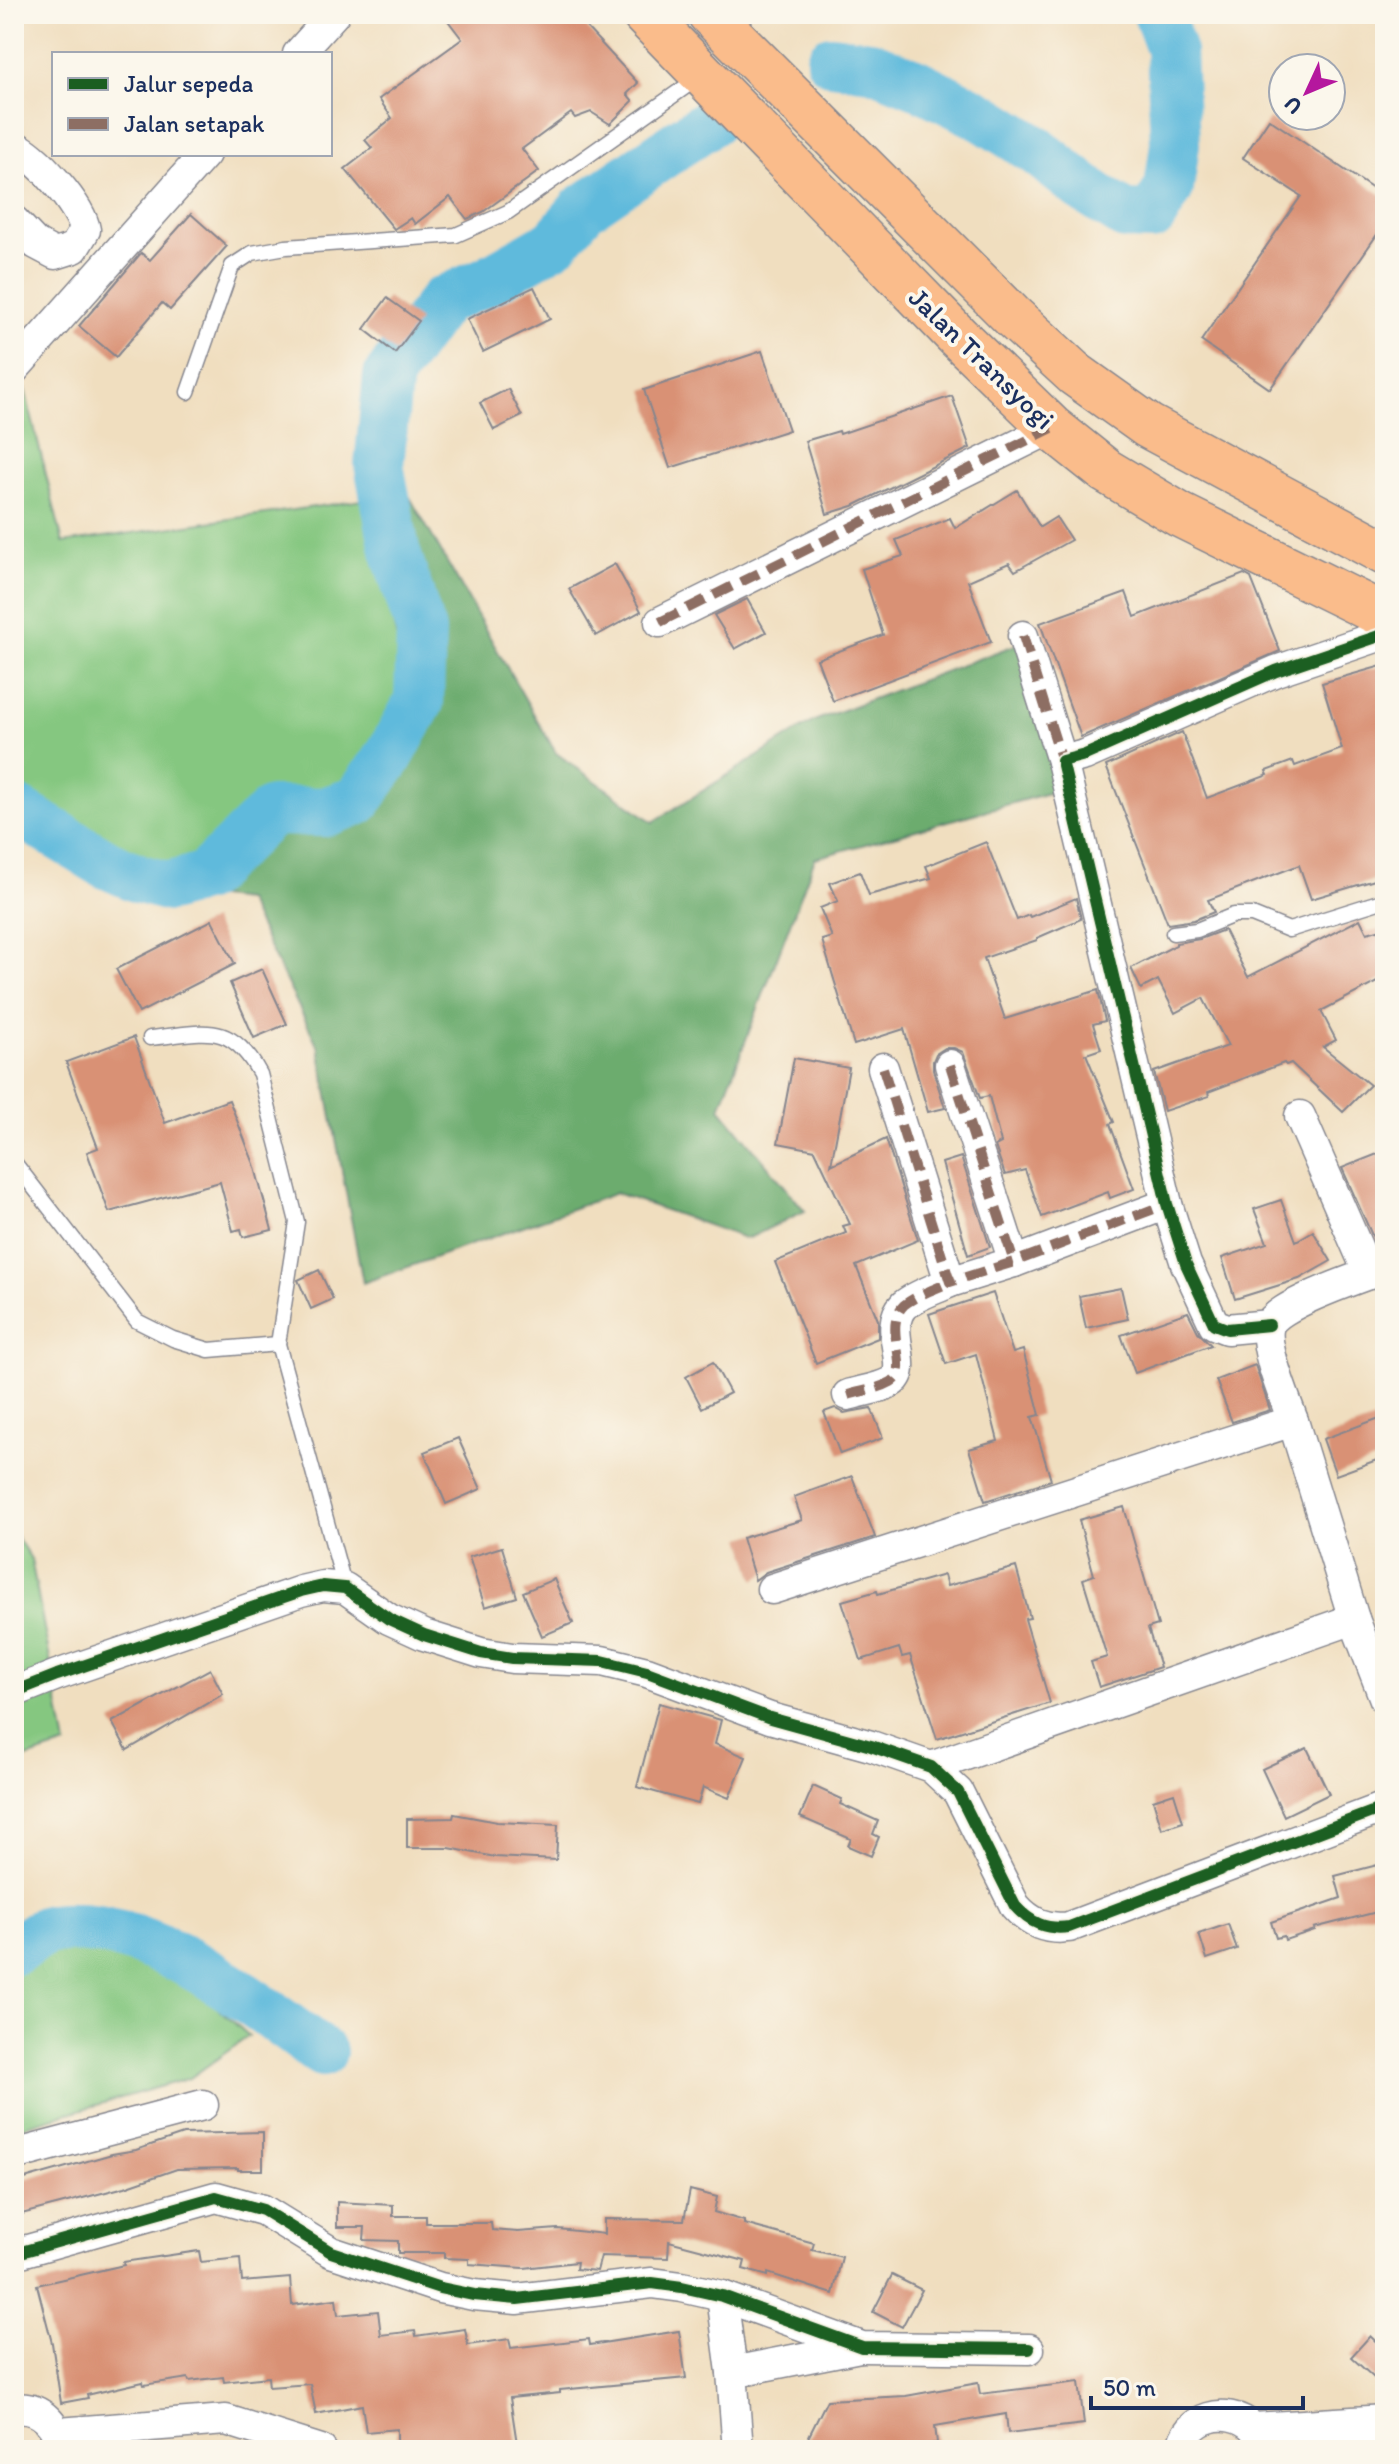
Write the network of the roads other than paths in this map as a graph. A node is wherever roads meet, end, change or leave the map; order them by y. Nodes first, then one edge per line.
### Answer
1 (334, 14) edge
2 (644, 14) edge
3 (710, 14) edge
4 (300, 52) edge
5 (704, 74) junction
6 (14, 146) edge
7 (203, 156) edge
8 (14, 221) edge
9 (14, 369) edge
10 (188, 392) dead end
11 (1052, 428) junction
12 (1293, 503) junction
13 (1385, 553) edge
14 (1271, 557) junction
15 (1385, 616) edge
16 (660, 622) dead end
17 (1385, 634) edge
18 (1023, 636) dead end
19 (1062, 761) junction
20 (1385, 900) edge
21 (1173, 933) dead end
22 (150, 1038) dead end
23 (950, 1065) dead end
24 (883, 1068) dead end
25 (1300, 1116) dead end
26 (14, 1162) edge
27 (1167, 1204) junction
28 (1014, 1262) junction
29 (1377, 1271) edge
30 (950, 1282) junction
31 (1269, 1325) junction
32 (278, 1344) junction
33 (848, 1395) dead end
34 (1293, 1421) junction
35 (345, 1588) junction
36 (772, 1589) dead end
37 (1354, 1619) junction
38 (14, 1692) edge
39 (1385, 1699) edge
40 (931, 1767) junction
41 (1385, 1807) edge
42 (203, 2105) dead end
43 (14, 2155) edge
44 (14, 2254) edge
45 (722, 2296) junction
46 (862, 2347) junction
47 (1029, 2349) dead end
48 (732, 2372) junction
49 (14, 2409) edge
50 (1385, 2420) edge
51 (1258, 2439) edge
52 (60, 2442) edge
53 (1385, 2442) edge
54 (321, 2450) edge
55 (738, 2450) edge
56 (1182, 2450) edge
57 (1297, 2450) edge

1 - 4 street
2 - 5 highway, Jalan Transyogi
3 - 12 highway, Jalan Transyogi
5 - 10 lane
5 - 11 highway, Jalan Transyogi
6 - 8 street
7 - 9 street
11 - 14 highway, Jalan Transyogi
11 - 16 street
12 - 13 highway, Jalan Transyogi
12 - 14 highway
14 - 15 highway, Jalan Transyogi
17 - 19 street
18 - 19 street
19 - 27 street
20 - 21 lane
22 - 32 lane
23 - 28 street
24 - 30 street
25 - 29 street
26 - 32 lane
27 - 28 street
27 - 31 street
28 - 30 street
29 - 31 street
30 - 33 street
31 - 34 street
32 - 35 lane
34 - 36 street
34 - 37 street
35 - 38 street
35 - 40 street
37 - 39 street
37 - 40 street
40 - 41 street
42 - 43 street
44 - 45 street
45 - 46 street
45 - 48 street
46 - 47 street
46 - 48 street
48 - 55 street
49 - 52 street
50 - 51 street
51 - 56 street
52 - 54 street
53 - 57 street

